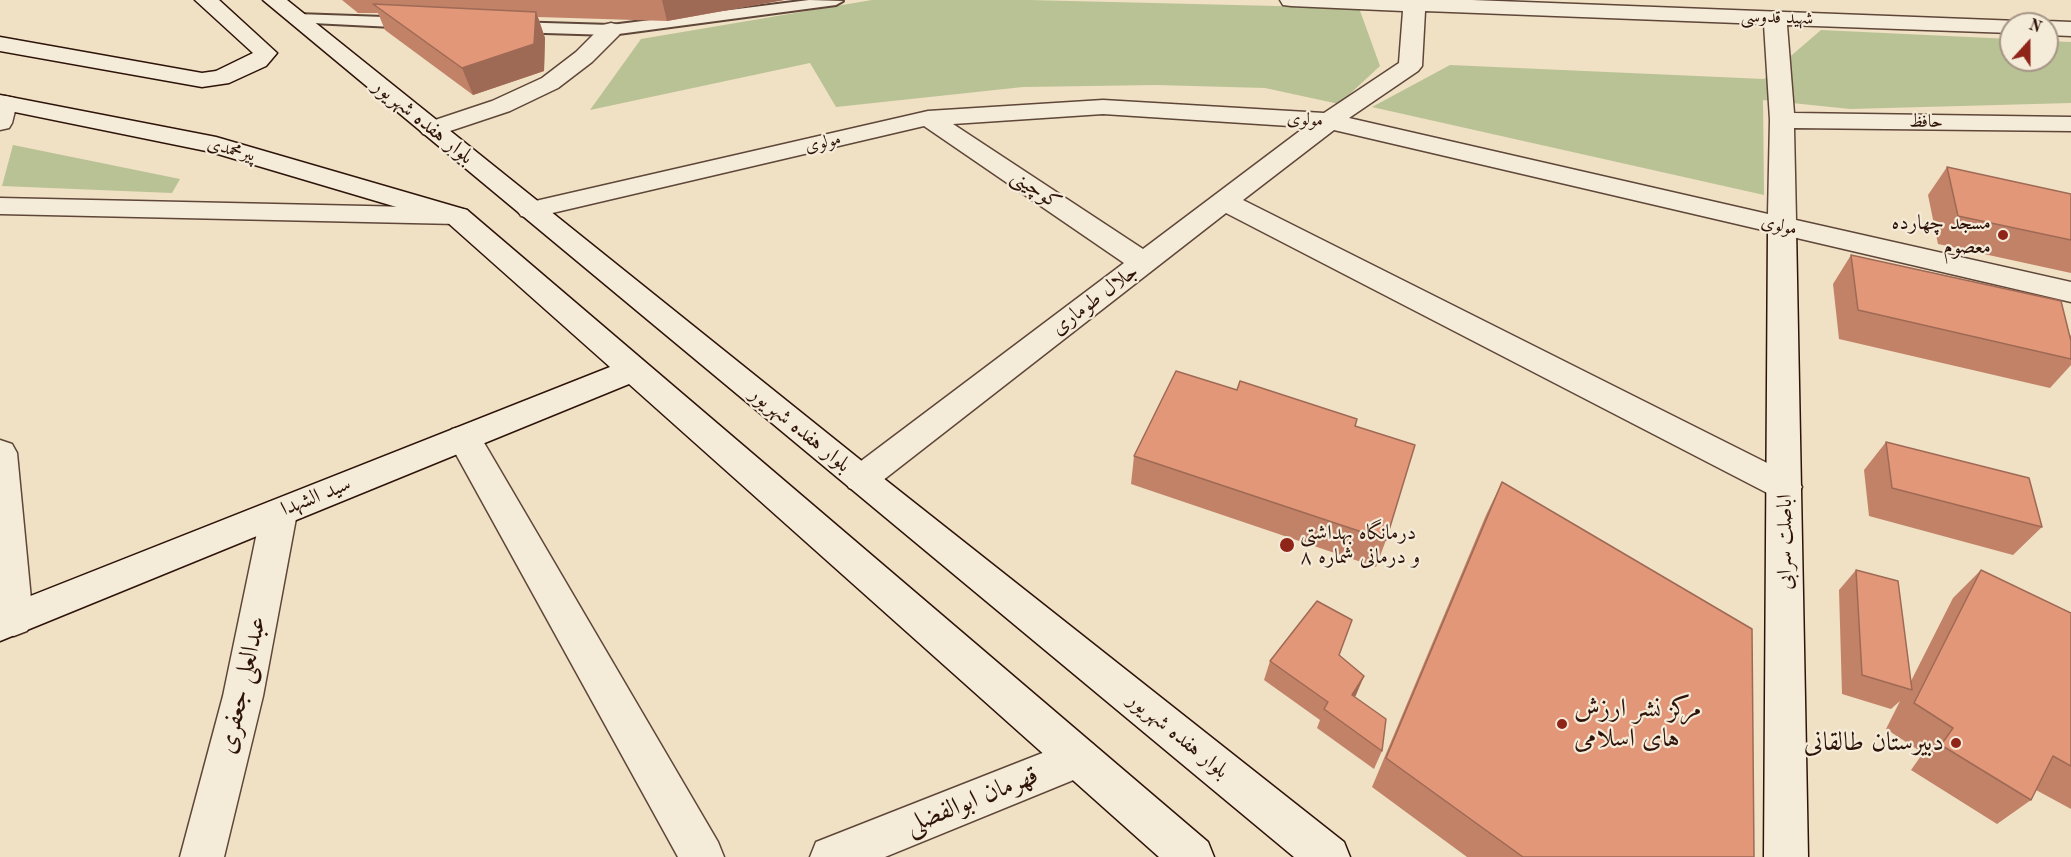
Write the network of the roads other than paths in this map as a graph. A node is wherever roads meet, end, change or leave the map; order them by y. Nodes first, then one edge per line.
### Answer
1 (206, 0) edge
2 (1291, 0) edge
3 (836, 1) edge
4 (1414, 5) junction
5 (286, 10) edge
6 (1775, 18) junction
7 (425, 24) edge
8 (495, 26) edge
9 (1999, 26) edge
10 (611, 30) junction
11 (0, 44) edge
12 (2, 109) edge
13 (928, 118) junction
14 (1782, 120) junction
15 (1329, 121) junction
16 (2071, 124) edge
17 (432, 129) junction
18 (1223, 201) junction
19 (0, 206) edge
20 (531, 210) junction
21 (457, 216) junction
22 (1782, 227) junction
23 (1144, 263) junction
24 (2071, 292) edge
25 (633, 370) junction
26 (464, 438) junction
27 (0, 453) edge
28 (861, 479) junction
29 (1785, 487) junction
30 (279, 513) junction
31 (7, 622) edge
32 (1078, 758) junction
33 (202, 857) edge
34 (702, 857) edge
35 (832, 857) edge
36 (1192, 857) edge
37 (1328, 857) edge
38 (1786, 857) edge

1 - 11 street
2 - 4 street, شهید قدوسی
3 - 10 lane
4 - 6 street, شهید قدوسی
4 - 15 street, جلال طوماری
5 - 7 lane
5 - 17 street, بلوار هفده شهریور
6 - 9 street, شهید قدوسی
6 - 14 street, اباصلت سرابی
8 - 10 lane
10 - 17 street
12 - 21 street, پیرمحمدی
13 - 15 street, مولوی
13 - 20 street, مولوی
13 - 23 street, کوچینی
14 - 16 street, حافظ
14 - 22 street, اباصلت سرابی
15 - 18 street, جلال طوماری
15 - 22 street, مولوی
17 - 20 street, بلوار هفده شهریور
18 - 23 street, جلال طوماری
18 - 29 street
19 - 21 street
20 - 28 street, بلوار هفده شهریور
21 - 25 street
22 - 24 street, مولوی
22 - 29 street, اباصلت سرابی
23 - 28 street, جلال طوماری
25 - 26 street, سید الشهدا
25 - 32 street
26 - 30 street, سید الشهدا
26 - 34 street
27 - 31 street
28 - 37 street, بلوار هفده شهریور
29 - 38 street, اباصلت سرابی
30 - 31 street, سید الشهدا
30 - 33 street, عبدالعلی جعفری
32 - 35 street, قهرمان ابوالفضلی
32 - 36 street

